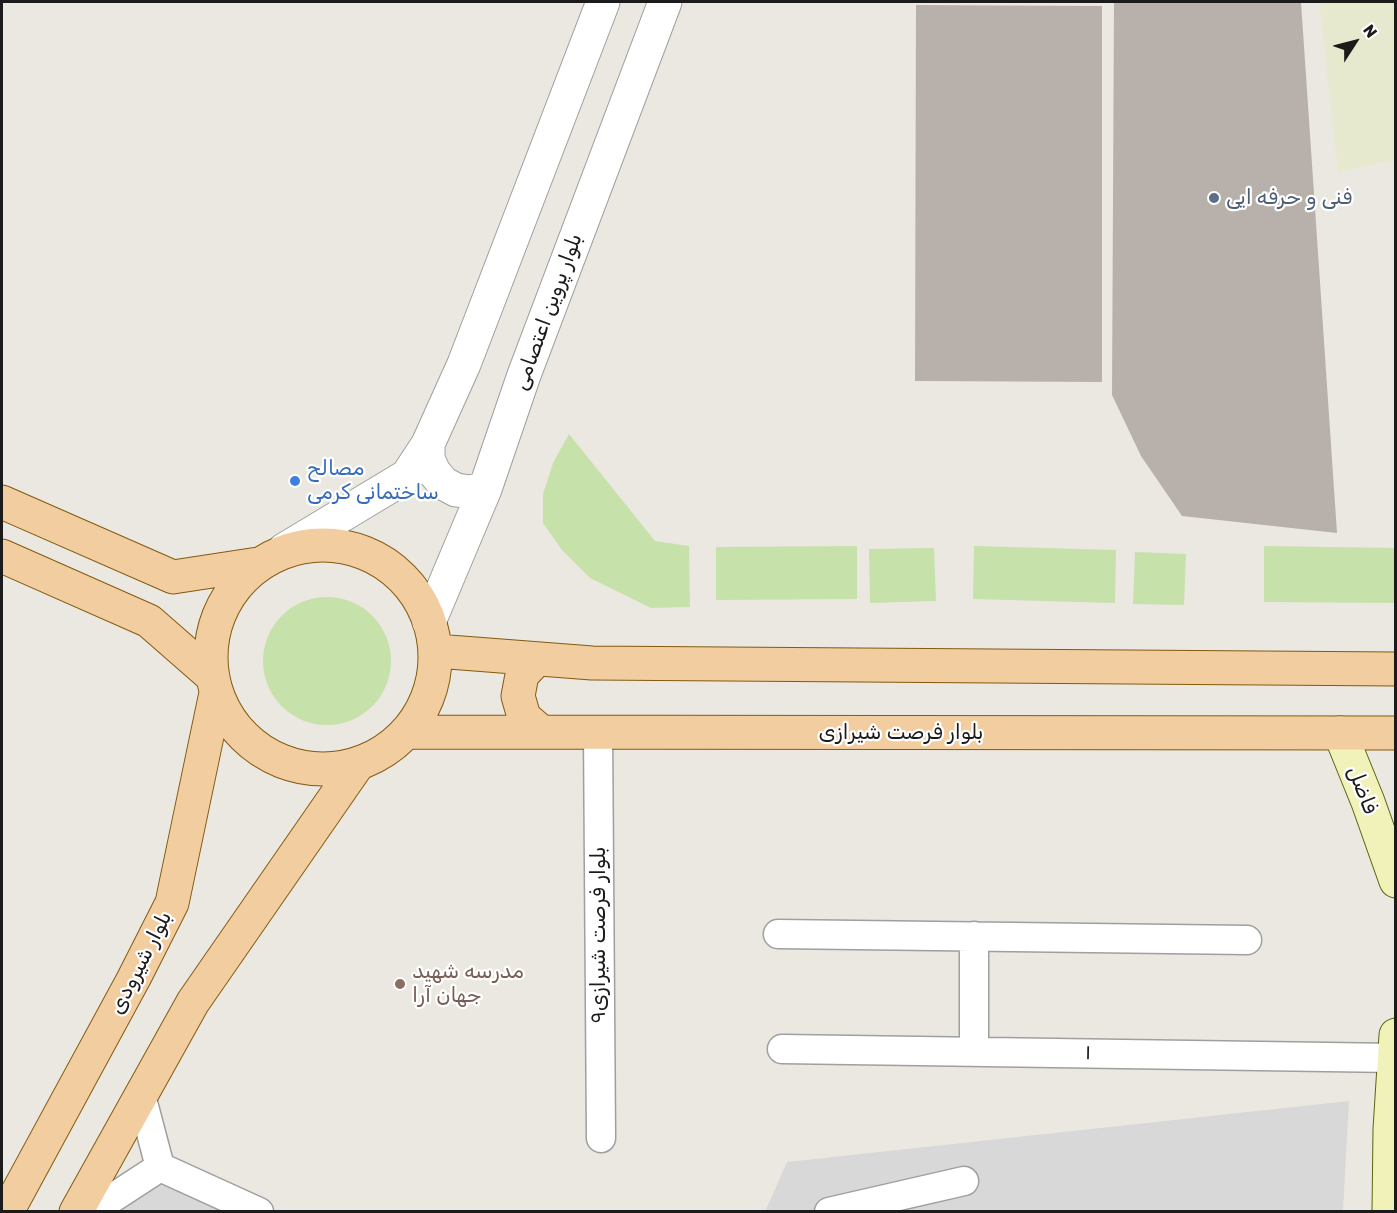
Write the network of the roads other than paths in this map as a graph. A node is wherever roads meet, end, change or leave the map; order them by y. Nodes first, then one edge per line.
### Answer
1 (603, 2) edge
2 (665, 2) edge
3 (428, 444) junction
4 (485, 489) junction
5 (2, 502) edge
6 (2, 556) edge
7 (271, 557) junction
8 (432, 637) junction
9 (537, 659) junction
10 (1395, 669) edge
11 (214, 685) junction
12 (540, 731) junction
13 (408, 732) junction
14 (598, 732) junction
15 (1340, 733) junction
16 (1395, 733) edge
17 (358, 764) junction
18 (1395, 881) edge
19 (778, 934) dead end
20 (974, 936) junction
21 (1247, 940) dead end
22 (1395, 1046) edge
23 (782, 1049) dead end
24 (974, 1052) junction
25 (141, 1095) junction
26 (1393, 1129) edge
27 (601, 1138) dead end
28 (160, 1167) junction
29 (964, 1182) dead end
30 (7, 1212) edge
31 (76, 1212) edge
32 (91, 1212) edge
33 (259, 1212) edge
34 (829, 1212) edge
35 (1389, 1212) edge

1 - 3 street
2 - 4 street, بلوار پروین اعتصامی
3 - 4 street
3 - 7 street
4 - 8 street, بلوار پروین اعتصامی
5 - 7 main road
6 - 11 main road
7 - 8 main road
7 - 11 main road
8 - 9 main road
8 - 13 main road
9 - 10 main road
9 - 12 main road
11 - 17 main road
11 - 30 main road, بلوار شیرودی
12 - 13 main road, بلوار فرصت شیرازی
12 - 14 main road, بلوار فرصت شیرازی
13 - 17 main road
14 - 15 main road, بلوار فرصت شیرازی
14 - 27 street, ۹بلوار فرصت شیرازی
15 - 16 main road, بلوار فرصت شیرازی
15 - 18 main road, فاضل
17 - 25 main road
19 - 20 street
20 - 21 street
20 - 24 street
22 - 24 street, ۱
22 - 26 main road
23 - 24 street, ۱
25 - 28 street
25 - 31 main road
26 - 35 main road
28 - 32 street
28 - 33 street
29 - 34 street

